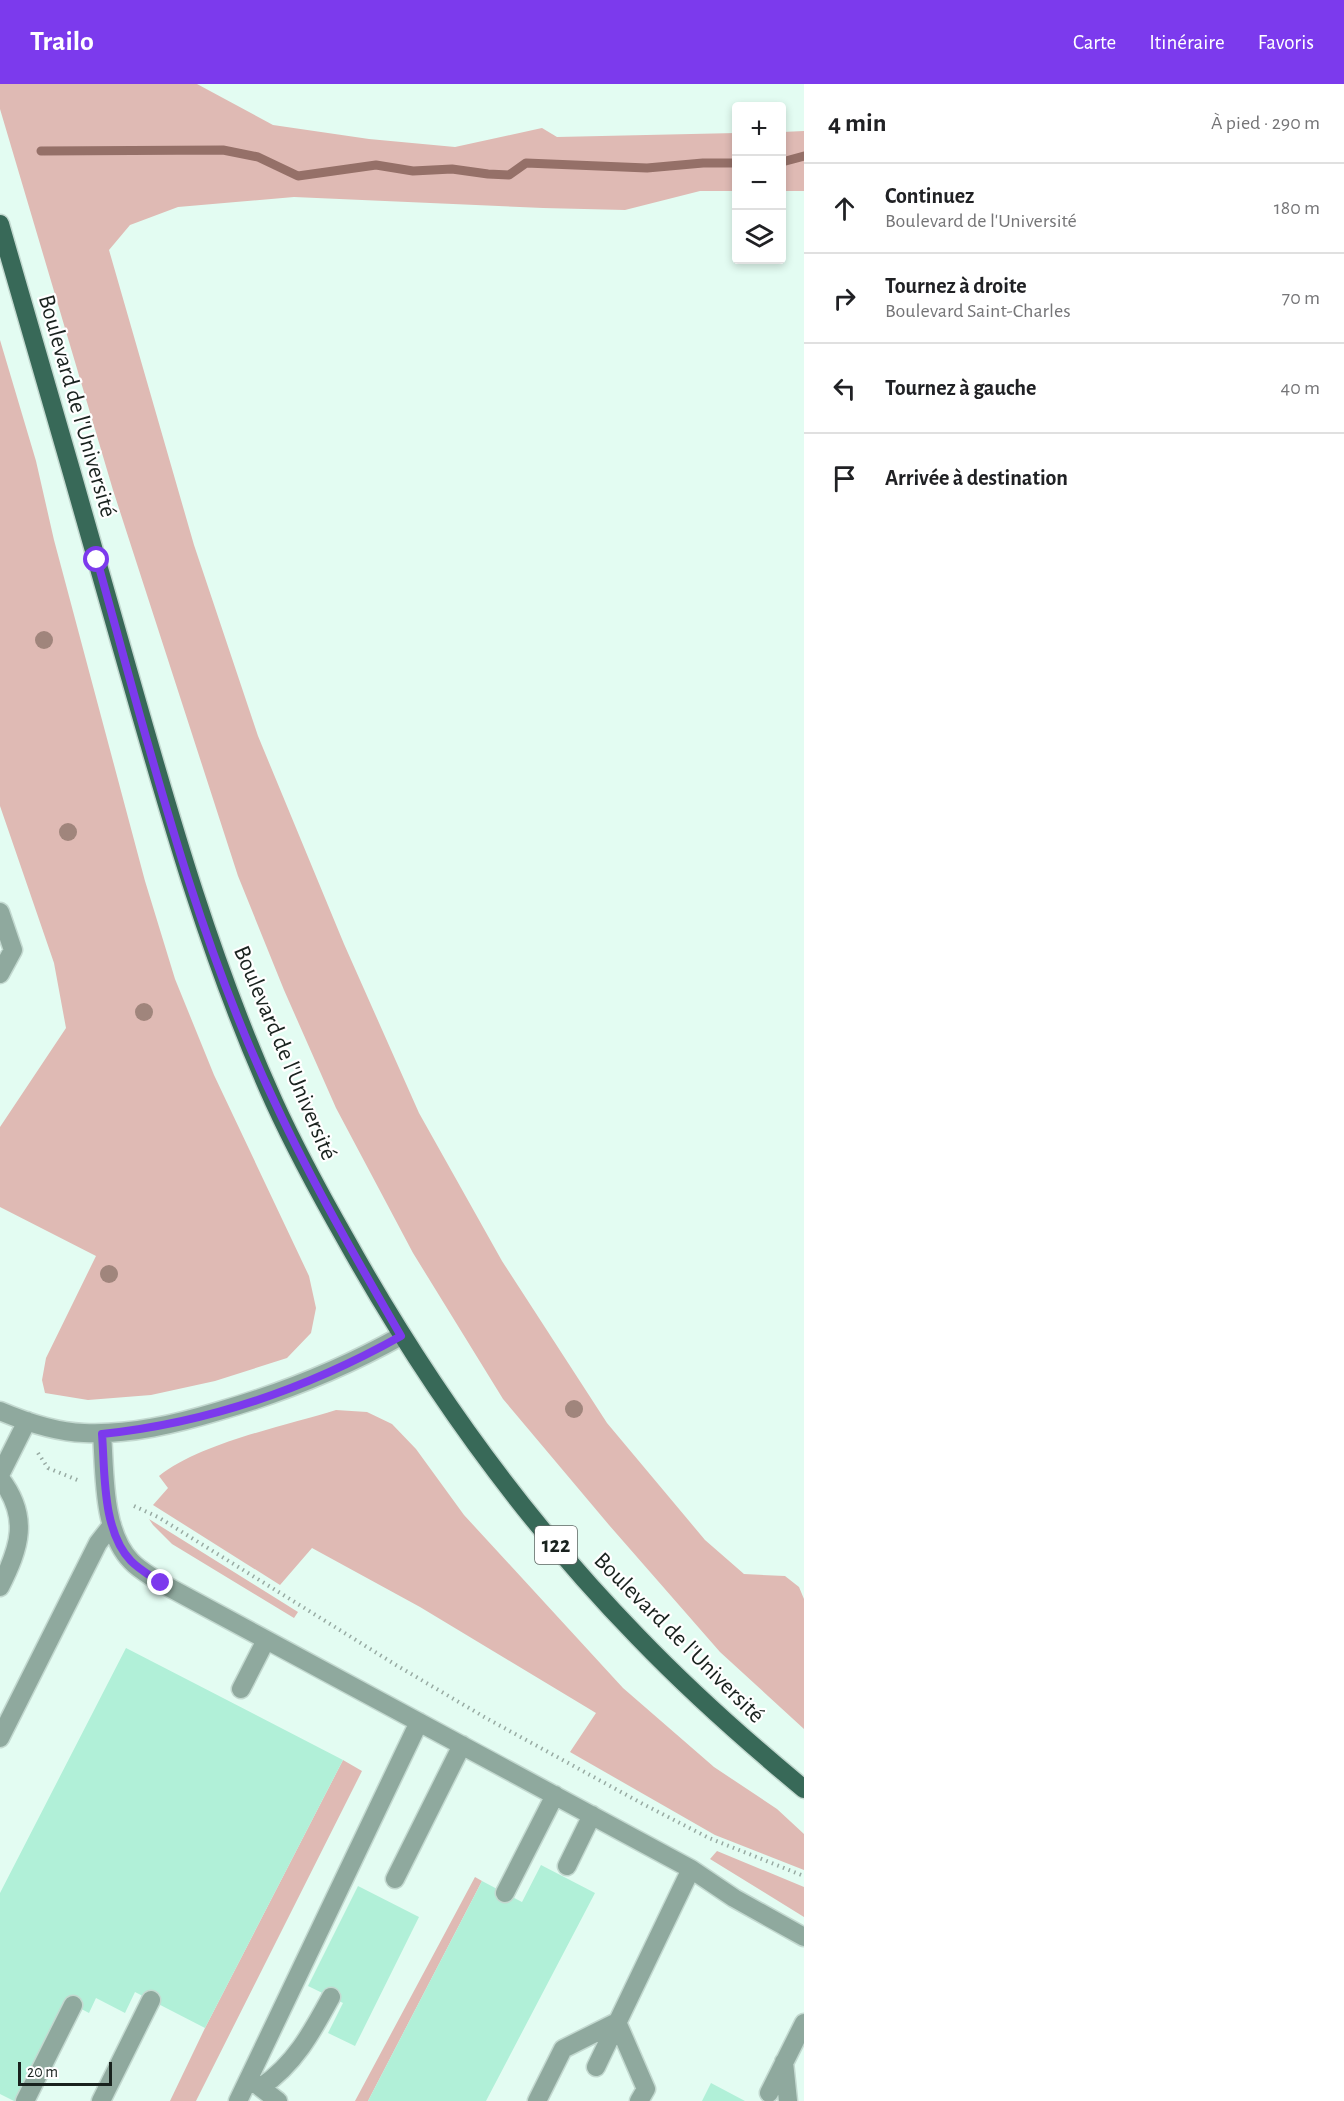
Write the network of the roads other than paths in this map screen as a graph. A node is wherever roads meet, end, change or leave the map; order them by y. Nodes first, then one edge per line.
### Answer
1 (0, 224) edge
2 (0, 912) edge
3 (5, 939) edge
4 (0, 974) edge
5 (401, 1336) junction
6 (0, 1411) edge
7 (27, 1421) junction
8 (102, 1434) junction
9 (0, 1476) edge
10 (112, 1525) junction
11 (0, 1587) edge
12 (266, 1640) junction
13 (241, 1689) dead end
14 (419, 1722) junction
15 (2, 1727) edge
16 (462, 1745) junction
17 (804, 1789) edge
18 (555, 1796) junction
19 (592, 1815) junction
20 (567, 1866) dead end
21 (691, 1869) junction
22 (395, 1879) dead end
23 (505, 1893) dead end
24 (804, 1937) edge
25 (331, 1998) dead end
26 (151, 2000) dead end
27 (73, 2005) dead end
28 (617, 2022) junction
29 (804, 2023) edge
30 (784, 2062) junction
31 (596, 2067) dead end
32 (255, 2082) junction
33 (769, 2092) dead end
34 (25, 2101) edge
35 (101, 2101) edge
36 (238, 2101) edge
37 (278, 2101) edge
38 (537, 2101) edge
39 (639, 2101) edge
40 (788, 2101) edge

1 - 5 main road, Boulevard de l'Université / 122
2 - 3 street
3 - 4 street
5 - 8 street
5 - 17 main road, Boulevard de l'Université / 122
6 - 7 street
7 - 8 street
7 - 9 street
8 - 10 street
9 - 11 street
10 - 12 street
10 - 15 street
12 - 13 street
12 - 14 street
14 - 16 street
14 - 32 street
16 - 18 street
16 - 22 street
18 - 19 street
18 - 23 street
19 - 20 street
19 - 21 street
21 - 24 street
21 - 28 street
25 - 32 street
26 - 35 street
27 - 34 street
28 - 31 street
28 - 38 street
28 - 39 street
29 - 30 street
30 - 33 street
30 - 40 street
32 - 36 street
32 - 37 street

